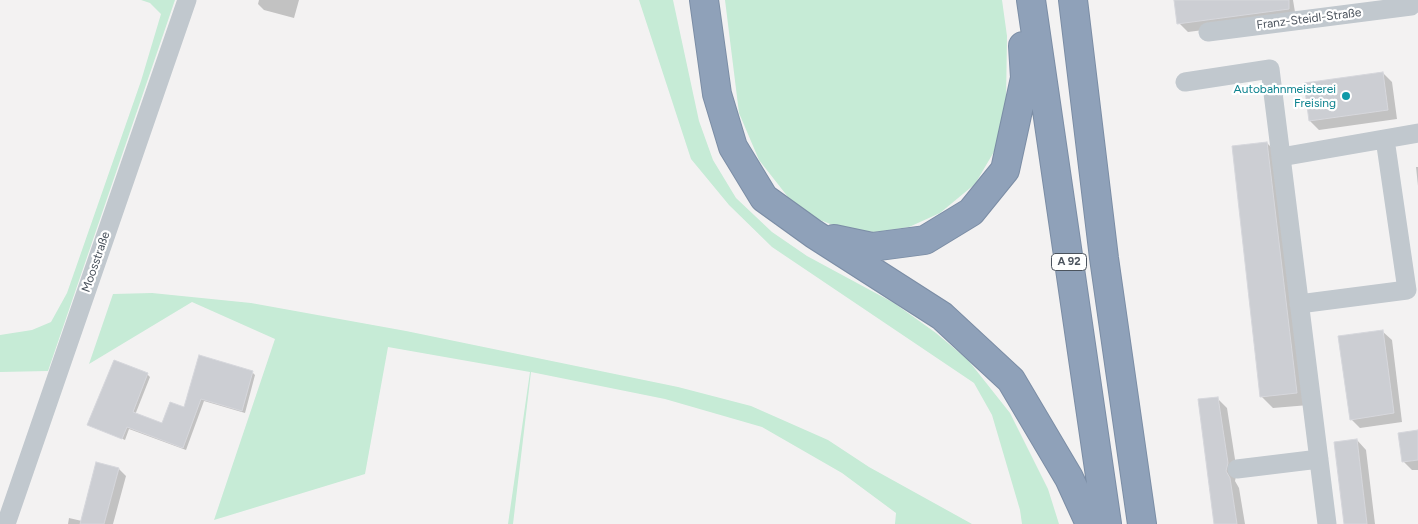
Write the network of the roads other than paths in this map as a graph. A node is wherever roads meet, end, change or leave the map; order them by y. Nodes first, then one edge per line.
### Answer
1 (187, 0) edge
2 (704, 0) edge
3 (1025, 0) edge
4 (1032, 0) edge
5 (1073, 0) edge
6 (1411, 6) dead end
7 (1208, 32) dead end
8 (1185, 82) dead end
9 (1418, 133) edge
10 (1386, 139) junction
11 (1282, 157) junction
12 (814, 234) junction
13 (1300, 304) junction
14 (1319, 459) junction
15 (1237, 469) dead end
16 (6, 524) edge
17 (1090, 524) edge
18 (1107, 524) edge
19 (1142, 524) edge
20 (1327, 524) edge

1 - 16 street, Moosstraße
2 - 12 highway
3 - 12 highway
4 - 18 highway, A 92
5 - 19 highway, A 92
6 - 7 street, Franz-Steidl-Straße
8 - 11 street
9 - 10 street
10 - 11 street
10 - 13 street
11 - 13 street
12 - 17 highway
13 - 14 street
14 - 15 street
14 - 20 street

